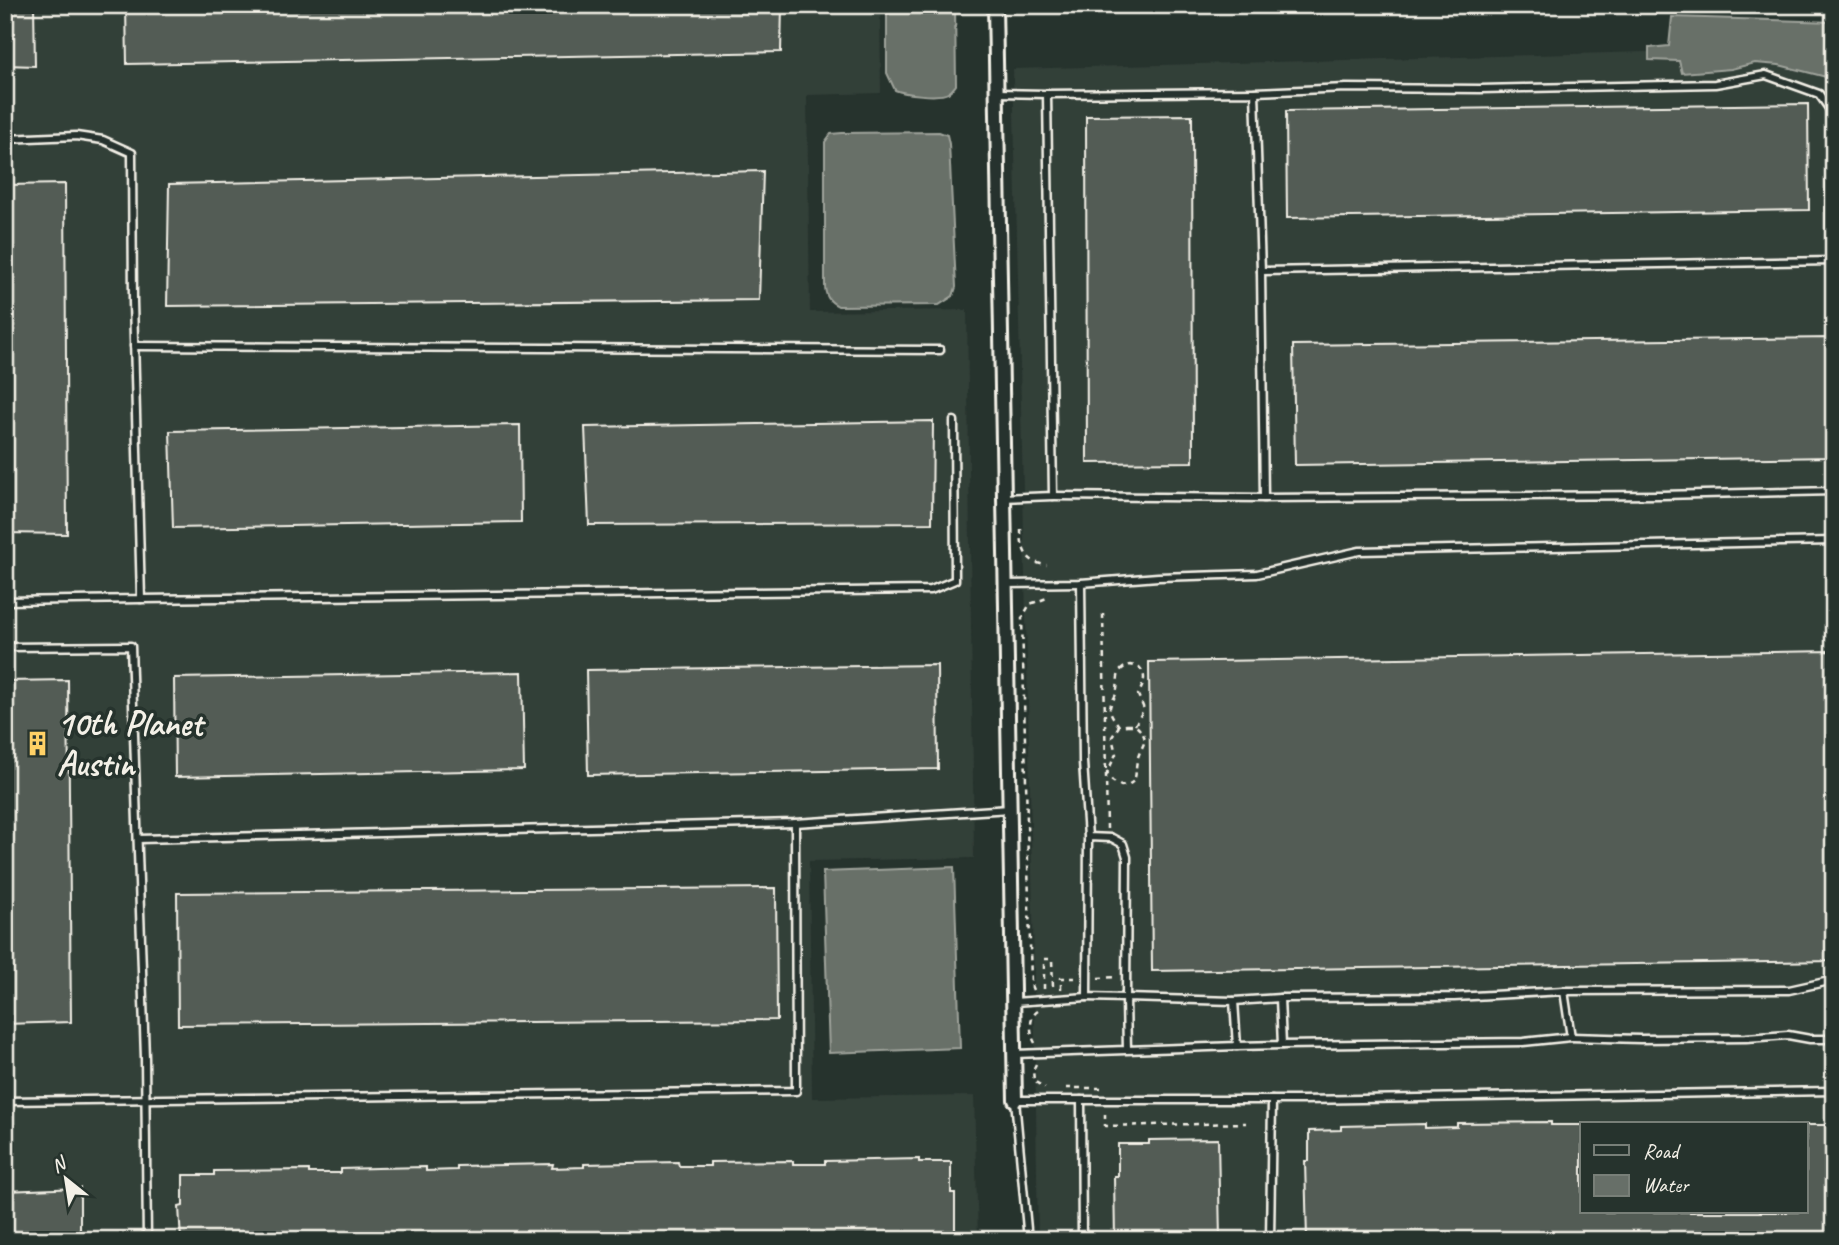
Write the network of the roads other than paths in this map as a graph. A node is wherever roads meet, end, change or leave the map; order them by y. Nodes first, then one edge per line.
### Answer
1 (995, 5) edge
2 (1255, 92) junction
3 (997, 93) junction
4 (1046, 94) junction
5 (5, 139) edge
6 (1833, 260) edge
7 (1261, 271) junction
8 (134, 346) junction
9 (940, 350) dead end
10 (954, 421) dead end
11 (1834, 491) edge
12 (1053, 496) junction
13 (1004, 498) junction
14 (1264, 498) junction
15 (1834, 541) edge
16 (1081, 583) junction
17 (1006, 584) junction
18 (141, 600) junction
19 (5, 601) edge
20 (5, 647) edge
21 (1010, 809) junction
22 (795, 822) junction
23 (1088, 837) junction
24 (138, 839) junction
25 (1834, 980) edge
26 (1564, 991) junction
27 (1087, 998) junction
28 (1126, 998) junction
29 (1280, 998) junction
30 (1234, 1001) junction
31 (1014, 1002) junction
32 (1570, 1037) junction
33 (1834, 1039) edge
34 (1282, 1045) junction
35 (1237, 1046) junction
36 (1127, 1050) junction
37 (1014, 1054) junction
38 (1834, 1091) edge
39 (145, 1098) junction
40 (1015, 1100) junction
41 (1081, 1100) junction
42 (1272, 1100) junction
43 (5, 1101) edge
44 (147, 1240) edge
45 (1028, 1240) edge
46 (1082, 1240) edge
47 (1270, 1240) edge

1 - 3 street
2 - 4 lane
2 - 6 lane
2 - 7 lane
3 - 4 lane
3 - 13 street
4 - 12 lane
5 - 8 lane
6 - 7 lane
7 - 14 lane
8 - 9 lane
8 - 18 lane
10 - 18 lane
11 - 14 lane
12 - 13 lane
12 - 14 lane
13 - 17 street
15 - 16 lane
16 - 17 lane
16 - 23 lane
17 - 21 street
18 - 19 lane
20 - 24 lane
21 - 22 lane
21 - 31 street
22 - 24 lane
22 - 39 lane
23 - 27 lane
23 - 28 lane
24 - 39 lane
25 - 26 lane
26 - 29 lane
26 - 32 lane
27 - 28 lane
27 - 31 lane
28 - 30 lane
28 - 36 lane
29 - 30 lane
29 - 34 lane
30 - 35 lane
31 - 37 street
32 - 33 lane
32 - 34 lane
34 - 35 lane
35 - 36 lane
36 - 37 lane
37 - 40 street
38 - 42 lane
39 - 43 lane
39 - 44 lane
40 - 41 lane
40 - 45 lane
41 - 42 lane
41 - 46 lane
42 - 47 lane

